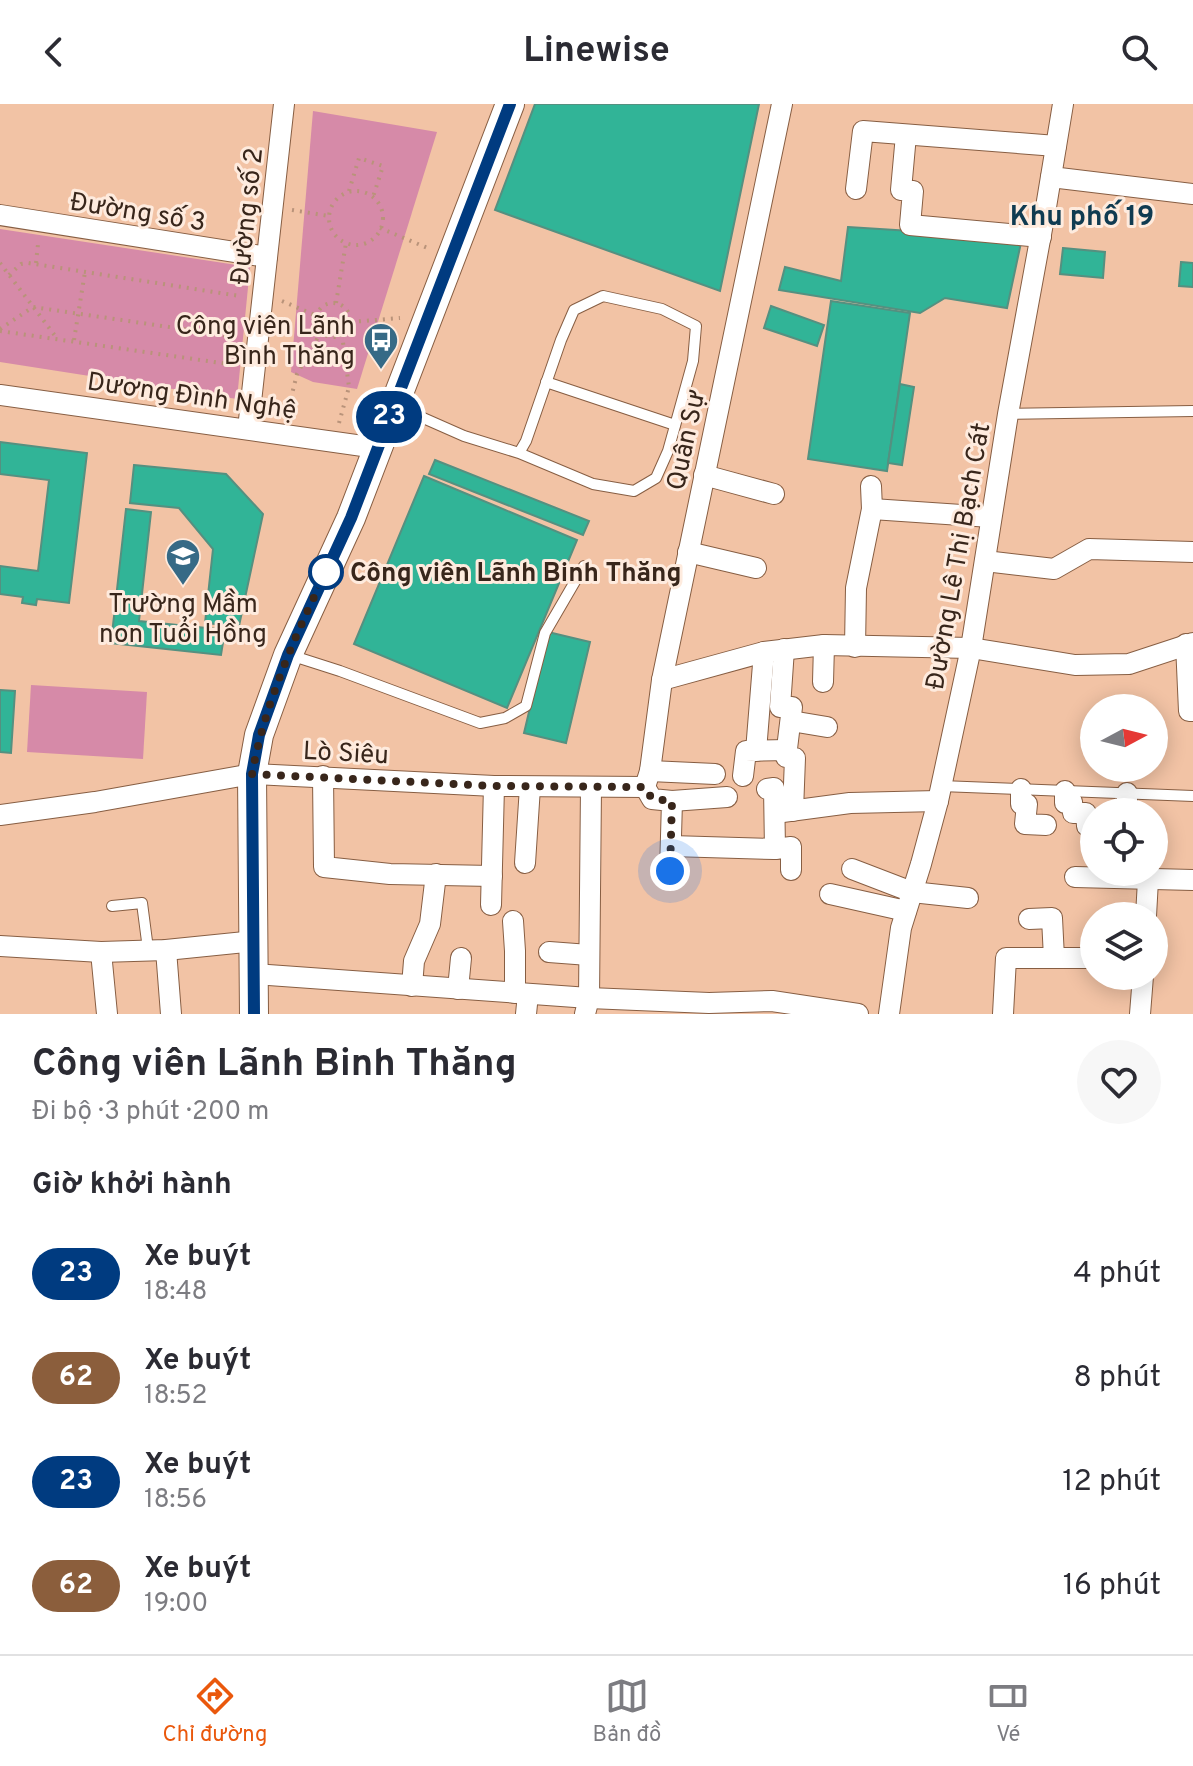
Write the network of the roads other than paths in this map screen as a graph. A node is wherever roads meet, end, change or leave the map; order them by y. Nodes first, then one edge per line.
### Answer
1 (284, 104) edge
2 (510, 104) edge
3 (782, 104) edge
4 (1063, 104) edge
5 (906, 135) junction
6 (1056, 146) junction
7 (1051, 177) junction
8 (856, 189) dead end
9 (1193, 194) edge
10 (0, 215) edge
11 (1041, 237) junction
12 (267, 257) junction
13 (546, 382) junction
14 (0, 395) edge
15 (393, 405) junction
16 (1193, 411) edge
17 (1008, 414) junction
18 (675, 425) junction
19 (248, 429) junction
20 (377, 448) junction
21 (519, 453) junction
22 (704, 475) junction
23 (871, 486) dead end
24 (774, 494) dead end
25 (872, 509) junction
26 (991, 517) junction
27 (688, 552) junction
28 (1193, 552) edge
29 (985, 561) junction
30 (584, 566) dead end
31 (756, 568) dead end
32 (1190, 644) edge
33 (824, 645) junction
34 (855, 647) junction
35 (971, 648) junction
36 (774, 651) junction
37 (288, 655) junction
38 (662, 680) junction
39 (823, 682) dead end
40 (1193, 711) edge
41 (791, 721) junction
42 (827, 727) dead end
43 (787, 750) junction
44 (756, 751) junction
45 (252, 774) junction
46 (715, 774) dead end
47 (323, 776) junction
48 (743, 776) dead end
49 (648, 779) junction
50 (494, 786) junction
51 (530, 787) junction
52 (591, 787) junction
53 (767, 789) dead end
54 (1021, 789) junction
55 (1065, 791) junction
56 (939, 793) junction
57 (1193, 796) edge
58 (727, 797) dead end
59 (1101, 798) edge
60 (1168, 799) edge
61 (672, 801) junction
62 (784, 812) junction
63 (1080, 813) edge
64 (0, 815) edge
65 (1046, 825) dead end
66 (671, 846) junction
67 (775, 849) junction
68 (525, 863) dead end
69 (852, 869) dead end
70 (791, 870) dead end
71 (670, 871) dead end
72 (436, 874) junction
73 (492, 876) junction
74 (1075, 877) dead end
75 (1080, 877) edge
76 (1168, 880) edge
77 (1193, 880) edge
78 (830, 894) dead end
79 (968, 898) dead end
80 (909, 902) junction
81 (491, 905) dead end
82 (112, 906) dead end
83 (1029, 919) dead end
84 (513, 921) dead end
85 (255, 941) junction
86 (0, 946) edge
87 (157, 949) junction
88 (101, 952) junction
89 (549, 952) dead end
90 (589, 955) junction
91 (461, 958) dead end
92 (1054, 958) junction
93 (1080, 958) edge
94 (254, 974) junction
95 (412, 986) junction
96 (458, 989) junction
97 (1142, 990) edge
98 (523, 1000) edge
99 (587, 1006) edge
100 (708, 1008) edge
101 (767, 1008) edge
102 (107, 1014) edge
103 (171, 1014) edge
104 (254, 1014) edge
105 (858, 1014) edge
106 (889, 1014) edge
107 (1003, 1014) edge
108 (1140, 1014) edge

1 - 12 street, Đường số 2
2 - 15 main road
3 - 22 street, Quân Sự
4 - 6 street, Đường Lê Thị Bạch Cát
5 - 6 street
5 - 8 street
5 - 11 street
6 - 7 street, Đường Lê Thị Bạch Cát
7 - 9 street
7 - 11 street, Đường Lê Thị Bạch Cát
10 - 12 street, Đường số 3
11 - 17 street, Đường Lê Thị Bạch Cát
12 - 19 street, Đường số 2
13 - 18 lane
13 - 18 lane
13 - 21 lane
14 - 19 street, Dương Đình Nghệ
15 - 20 main road
15 - 21 lane
16 - 17 lane
17 - 26 street, Đường Lê Thị Bạch Cát
18 - 21 lane
19 - 20 street, Dương Đình Nghệ
20 - 37 main road
22 - 24 street
22 - 27 street, Quân Sự
23 - 25 street
25 - 26 street
25 - 34 street
26 - 29 street, Đường Lê Thị Bạch Cát
27 - 31 street
27 - 38 street, Quân Sự
28 - 29 street
29 - 35 street, Đường Lê Thị Bạch Cát
30 - 37 lane
32 - 35 street
32 - 40 street
33 - 34 street
33 - 36 street
33 - 39 street
34 - 35 street
35 - 56 street, Đường Lê Thị Bạch Cát
36 - 38 street
36 - 41 street
36 - 44 street
37 - 45 main road
38 - 49 street, Quân Sự
41 - 42 street
41 - 43 street
43 - 44 street
43 - 62 street
44 - 48 street
45 - 47 street, Lò Siêu
45 - 64 street, Lò Siêu
45 - 85 main road
46 - 49 street, Lò Siêu
47 - 50 street, Lò Siêu
47 - 72 street
49 - 52 street, Lò Siêu
49 - 61 street
50 - 51 street, Lò Siêu
50 - 73 street
51 - 52 street, Lò Siêu
51 - 68 street
52 - 90 street
53 - 62 street
54 - 55 lane
54 - 56 lane
54 - 65 street
55 - 59 lane
55 - 63 street
56 - 62 street
56 - 80 street, Đường Lê Thị Bạch Cát
57 - 60 lane
58 - 61 street
61 - 66 street
62 - 67 street
66 - 67 street
66 - 71 street
67 - 70 street
69 - 80 street
72 - 73 street
72 - 95 street
73 - 81 street
74 - 75 street
76 - 77 street
78 - 80 street
79 - 80 street
80 - 106 street, Đường Lê Thị Bạch Cát
82 - 87 lane
83 - 92 street
84 - 98 street
85 - 87 street
85 - 94 main road
86 - 88 street
87 - 88 street
87 - 103 street
88 - 102 street
89 - 90 street
90 - 99 street
91 - 96 street
92 - 93 street
92 - 107 street
94 - 95 street
94 - 104 main road
95 - 96 street
96 - 98 street
97 - 108 street
98 - 99 street
99 - 100 street
100 - 101 street
101 - 105 street

